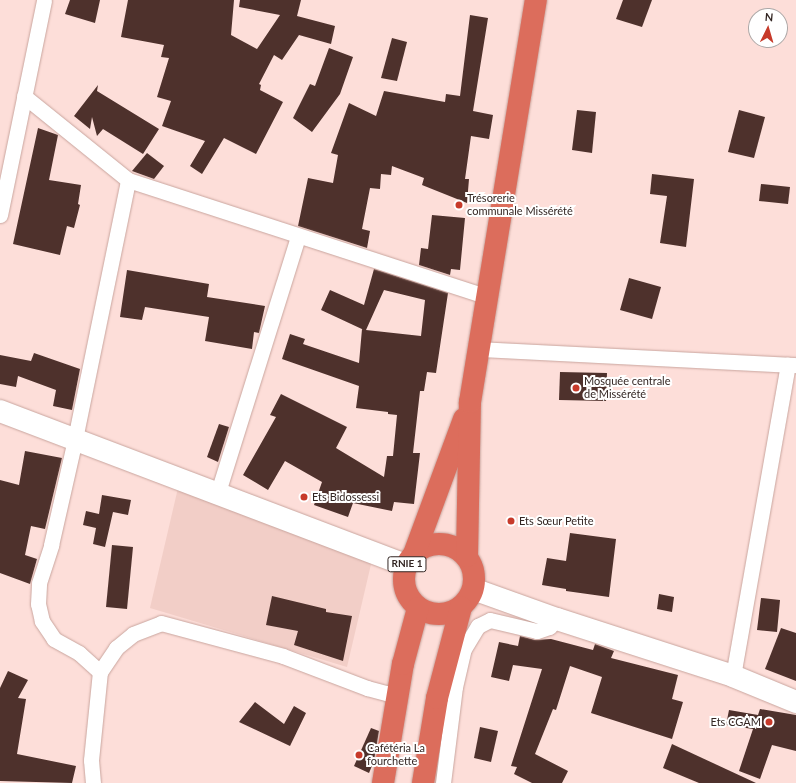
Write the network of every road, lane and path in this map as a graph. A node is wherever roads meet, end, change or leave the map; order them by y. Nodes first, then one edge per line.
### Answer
1 (44, 0) edge
2 (536, 0) edge
3 (24, 96) junction
4 (128, 180) junction
5 (0, 215) edge
6 (298, 237) junction
7 (488, 297) junction
8 (479, 349) junction
9 (792, 365) edge
10 (470, 402) junction
11 (0, 411) edge
12 (75, 439) junction
13 (218, 492) junction
14 (467, 556) junction
15 (410, 559) junction
16 (473, 588) junction
17 (461, 607) junction
18 (418, 608) junction
19 (557, 619) junction
20 (100, 672) junction
21 (733, 676) junction
22 (396, 696) junction
23 (796, 702) edge
24 (93, 783) edge
25 (383, 783) edge
26 (423, 783) edge
27 (443, 783) edge

1 - 3 street
2 - 7 highway, RNIE 1
3 - 4 street
3 - 5 street
4 - 6 street
4 - 12 street
6 - 7 street
6 - 13 street
7 - 8 highway, RNIE 1
8 - 9 street
8 - 10 highway, RNIE 1
9 - 21 street
10 - 14 highway, RNIE 1
10 - 15 highway, RNIE 1
11 - 12 main road
12 - 13 main road
12 - 20 street
13 - 15 main road
14 - 15 highway, RNIE 1
14 - 16 highway, RNIE 1
15 - 18 highway, RNIE 1
16 - 17 highway
16 - 19 main road
17 - 18 highway
17 - 26 highway
18 - 22 highway
19 - 21 main road
19 - 27 street
20 - 22 street
20 - 24 street
21 - 23 main road
22 - 25 highway

